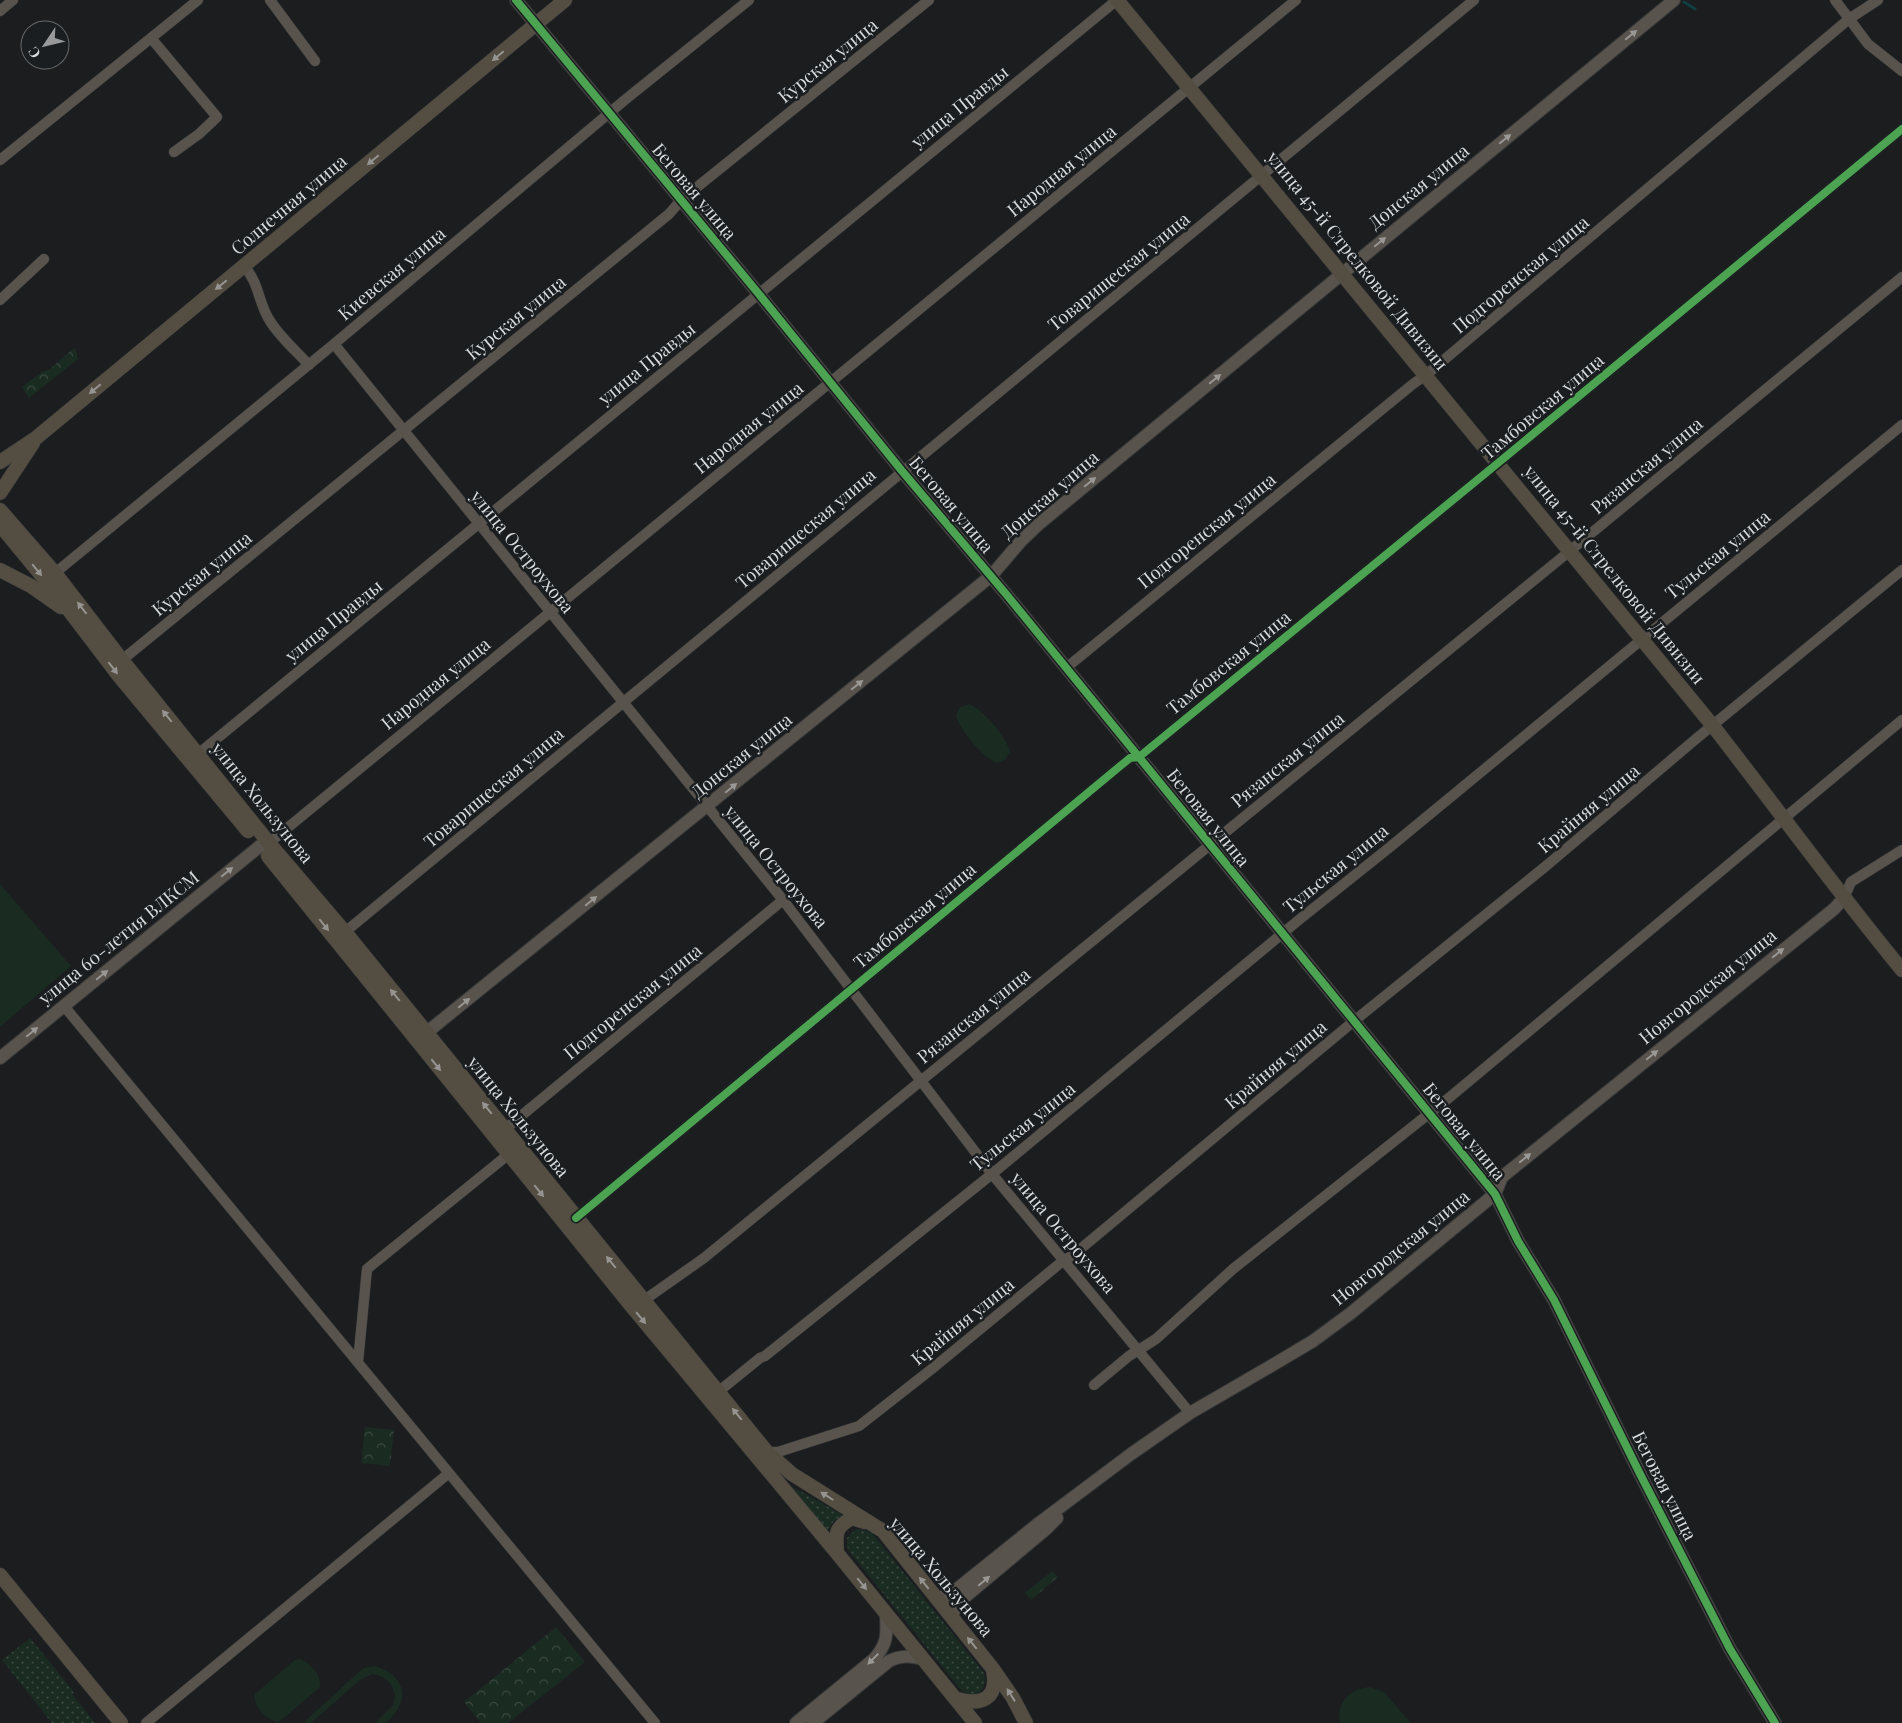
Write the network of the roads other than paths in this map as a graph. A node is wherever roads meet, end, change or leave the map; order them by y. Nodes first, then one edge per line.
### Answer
1 (13, 0) edge
2 (198, 0) edge
3 (270, 0) edge
4 (516, 0) edge
5 (565, 0) edge
6 (749, 0) edge
7 (929, 0) edge
8 (1117, 0) edge
9 (1296, 0) edge
10 (1474, 0) edge
11 (1674, 0) edge
12 (1835, 0) edge
13 (1878, 0) edge
14 (0, 11) edge
15 (1849, 19) junction
16 (535, 24) junction
17 (151, 38) junction
18 (316, 61) dead end
19 (1902, 72) edge
20 (1189, 87) junction
21 (609, 114) junction
22 (1902, 129) edge
23 (174, 152) dead end
24 (0, 160) edge
25 (1262, 176) junction
26 (681, 200) junction
27 (44, 259) dead end
28 (244, 266) junction
29 (1343, 273) junction
30 (1902, 277) edge
31 (758, 293) junction
32 (0, 300) edge
33 (334, 344) junction
34 (308, 365) junction
35 (1426, 375) junction
36 (830, 381) junction
37 (1902, 425) edge
38 (404, 431) junction
39 (36, 438) junction
40 (0, 462) edge
41 (1498, 463) junction
42 (902, 470) junction
43 (0, 493) edge
44 (0, 510) edge
45 (478, 523) junction
46 (0, 525) edge
47 (1570, 551) junction
48 (0, 570) edge
49 (1902, 570) edge
50 (55, 573) junction
51 (991, 576) junction
52 (550, 612) junction
53 (1642, 639) junction
54 (92, 640) junction
55 (122, 660) junction
56 (1066, 668) junction
57 (623, 702) junction
58 (1902, 720) edge
59 (1713, 726) junction
60 (198, 754) junction
61 (1139, 757) junction
62 (707, 807) junction
63 (1784, 817) junction
64 (264, 844) junction
65 (1210, 845) junction
66 (1902, 850) edge
67 (1844, 898) junction
68 (783, 900) junction
69 (345, 932) junction
70 (1283, 933) junction
71 (1902, 970) edge
72 (851, 988) junction
73 (64, 1006) junction
74 (1354, 1021) junction
75 (421, 1037) junction
76 (0, 1058) edge
77 (920, 1081) junction
78 (1430, 1113) junction
79 (504, 1130) junction
80 (509, 1154) junction
81 (992, 1174) junction
82 (1495, 1194) junction
83 (576, 1218) junction
84 (1064, 1260) junction
85 (643, 1302) junction
86 (1139, 1350) junction
87 (358, 1362) junction
88 (1094, 1385) dead end
89 (718, 1392) junction
90 (1190, 1413) junction
91 (767, 1452) junction
92 (449, 1473) junction
93 (1082, 1492) junction
94 (868, 1522) junction
95 (837, 1553) junction
96 (0, 1575) edge
97 (0, 1588) edge
98 (937, 1599) junction
99 (886, 1614) junction
100 (951, 1617) junction
101 (923, 1659) junction
102 (993, 1669) junction
103 (956, 1699) junction
104 (111, 1723) edge
105 (121, 1723) edge
106 (146, 1723) edge
107 (655, 1723) edge
108 (796, 1723) edge
109 (813, 1723) edge
110 (975, 1723) edge
111 (1026, 1723) edge
112 (1775, 1723) edge

1 - 14 street
2 - 17 street
3 - 18 street
4 - 16 street, Беговая улица
5 - 16 main road, Солнечная улица
6 - 21 street, Киевская улица
7 - 26 street, Курская улица
8 - 20 main road, улица 45-й Стрелковой Дивизии
8 - 31 street, улица Правды
9 - 20 street, Народная улица
10 - 25 street, Товарищеская улица
29 -> 11 street, Донская улица
12 - 15 street
13 - 15 street, Подгоренская улица
15 - 19 street
15 - 35 street, Подгоренская улица
16 - 21 street, Беговая улица
16 -> 28 main road, Солнечная улица
17 - 23 street
17 - 24 street
20 - 25 main road, улица 45-й Стрелковой Дивизии
20 - 36 street, Народная улица
21 - 26 street, Беговая улица
21 - 33 street, Киевская улица
22 - 41 street, Тамбовская улица
25 - 29 main road, улица 45-й Стрелковой Дивизии
25 - 42 street, Товарищеская улица
26 - 31 street, Беговая улица
26 - 38 street, Курская улица
27 - 32 street
28 - 34 street
28 -> 39 main road, Солнечная улица
29 - 35 main road, улица 45-й Стрелковой Дивизии
51 -> 29 street, Донская улица
30 - 47 street, Рязанская улица
31 - 36 street, Беговая улица
31 - 45 street, улица Правды
33 - 34 street, Киевская улица
33 - 38 street, улица Остроухова
34 - 50 street, Киевская улица
35 - 41 main road, улица 45-й Стрелковой Дивизии
35 - 56 street, Подгоренская улица
36 - 42 street, Беговая улица
36 - 52 street, Народная улица
37 - 53 street, Тульская улица
38 - 45 street, улица Остроухова
38 - 55 street, Курская улица
39 - 40 main road, Солнечная улица
39 - 43 main road, Солнечная улица
41 - 47 main road, улица 45-й Стрелковой Дивизии
41 - 61 street, Тамбовская улица
42 - 51 street, Беговая улица
42 - 57 street, Товарищеская улица
44 - 50 main road, улица Хользунова
45 - 52 street, улица Остроухова
45 - 60 street, улица Правды
46 -> 54 main road, улица Хользунова
47 - 53 main road, улица 45-й Стрелковой Дивизии
47 - 65 street, Рязанская улица
48 - 54 main road
49 - 59 street, Крайняя улица
55 -> 50 main road, улица Хользунова
51 - 56 street, Беговая улица
62 -> 51 street, Донская улица
52 - 57 street, улица Остроухова
52 - 64 street, Народная улица
53 - 59 main road, улица 45-й Стрелковой Дивизии
53 - 70 street, Тульская улица
54 -> 64 main road, улица Хользунова
60 -> 55 main road, улица Хользунова
56 - 61 street, Беговая улица
57 - 62 street, улица Остроухова
57 - 69 street, Товарищеская улица
58 - 63 street
59 - 63 main road, улица 45-й Стрелковой Дивизии
59 - 74 street, Крайняя улица
60 - 64 main road, улица Хользунова
61 - 65 street, Беговая улица
61 - 72 street, Тамбовская улица
62 - 68 street, улица Остроухова
75 -> 62 street, Донская улица
63 - 67 main road, улица 45-й Стрелковой Дивизии
63 - 78 street
64 - 69 main road, улица Хользунова
73 -> 64 street, улица 60-летия ВЛКСМ
64 -> 75 main road, улица Хользунова
65 - 70 street, Беговая улица
65 - 77 street, Рязанская улица
66 - 67 street, Новгородская улица
67 - 71 main road, улица 45-й Стрелковой Дивизии
82 -> 67 street, Новгородская улица
68 - 72 street, улица Остроухова
68 - 79 street, Подгоренская улица
75 -> 69 main road, улица Хользунова
70 - 74 street, Беговая улица
70 - 81 street, Тульская улица
72 - 77 street, улица Остроухова
72 - 83 street, Тамбовская улица
76 -> 73 street, улица 60-летия ВЛКСМ
73 - 87 street
74 - 78 street, Беговая улица
74 - 84 street, Крайняя улица
79 -> 75 main road, улица Хользунова
75 -> 80 main road, улица Хользунова
77 - 81 street, улица Остроухова
77 - 85 street, Рязанская улица
78 - 82 street, Беговая улица
78 - 86 street
79 - 83 main road, улица Хользунова
80 - 87 street
80 -> 95 main road, улица Хользунова
81 - 84 street, улица Остроухова
81 - 89 street, Тульская улица
82 - 90 street, Новгородская улица
82 - 112 street, Беговая улица
85 -> 83 main road, улица Хользунова
84 - 86 street, улица Остроухова
84 - 91 street, Крайняя улица
85 - 89 main road, улица Хользунова
86 - 88 street
86 - 90 street, улица Остроухова
87 - 92 street
91 -> 89 main road, улица Хользунова
90 - 93 street, Новгородская улица
94 -> 91 main road, улица Хользунова
92 - 106 street
92 - 107 street
93 - 98 street, Новгородская улица
100 -> 93 street, Новгородская улица
94 - 95 main road
98 -> 94 main road, улица Хользунова
95 -> 99 main road, улица Хользунова
96 - 105 main road
97 - 104 main road
98 - 100 main road, улица Хользунова
99 - 101 main road, улица Хользунова
99 -> 108 street
102 -> 100 main road, улица Хользунова
101 - 103 main road, улица Хользунова
101 - 109 street
102 - 103 main road
111 -> 102 main road, улица Хользунова
103 - 110 main road, улица Хользунова

